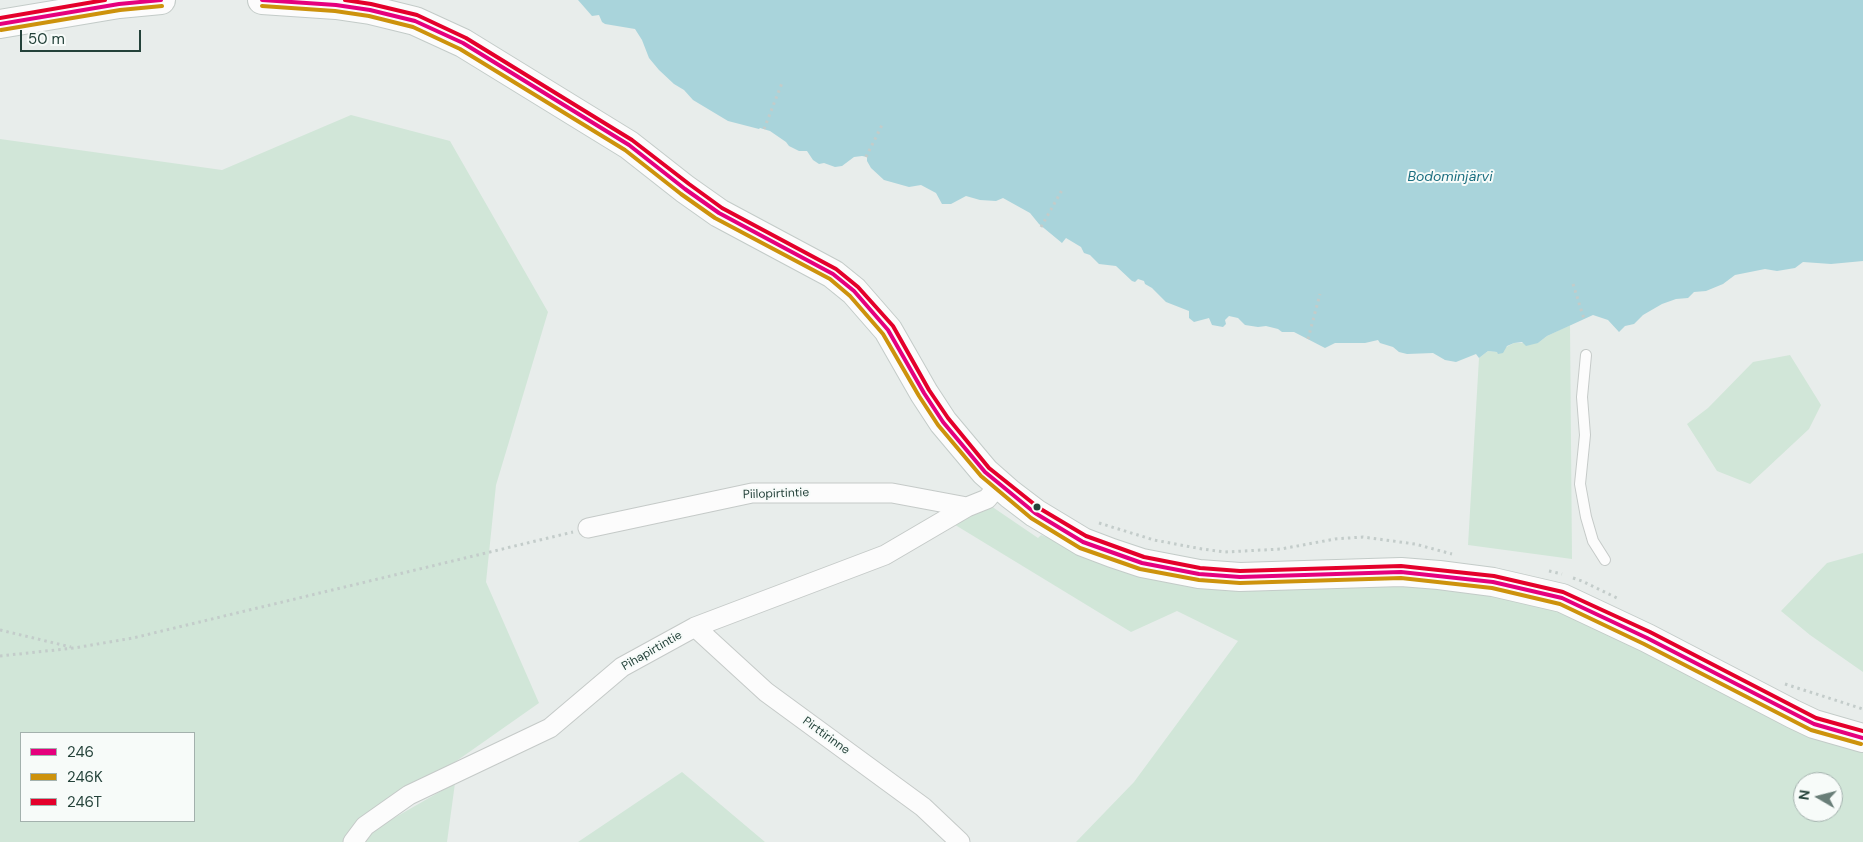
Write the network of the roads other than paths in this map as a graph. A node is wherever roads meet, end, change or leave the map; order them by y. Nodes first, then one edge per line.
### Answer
1 (161, 0) edge
2 (262, 0) edge
3 (0, 24) edge
4 (1586, 355) dead end
5 (999, 485) junction
6 (967, 507) junction
7 (588, 528) road end
8 (1605, 560) dead end
9 (695, 627) junction
10 (1863, 738) edge
11 (354, 842) edge
12 (960, 842) edge

1 - 3 main road
2 - 5 main road
4 - 8 lane
5 - 6 street, Pihapirtintie
5 - 10 main road
6 - 7 street, Piilopirtintie
6 - 9 street, Pihapirtintie
9 - 11 street, Pihapirtintie
9 - 12 street, Pirttirinne

